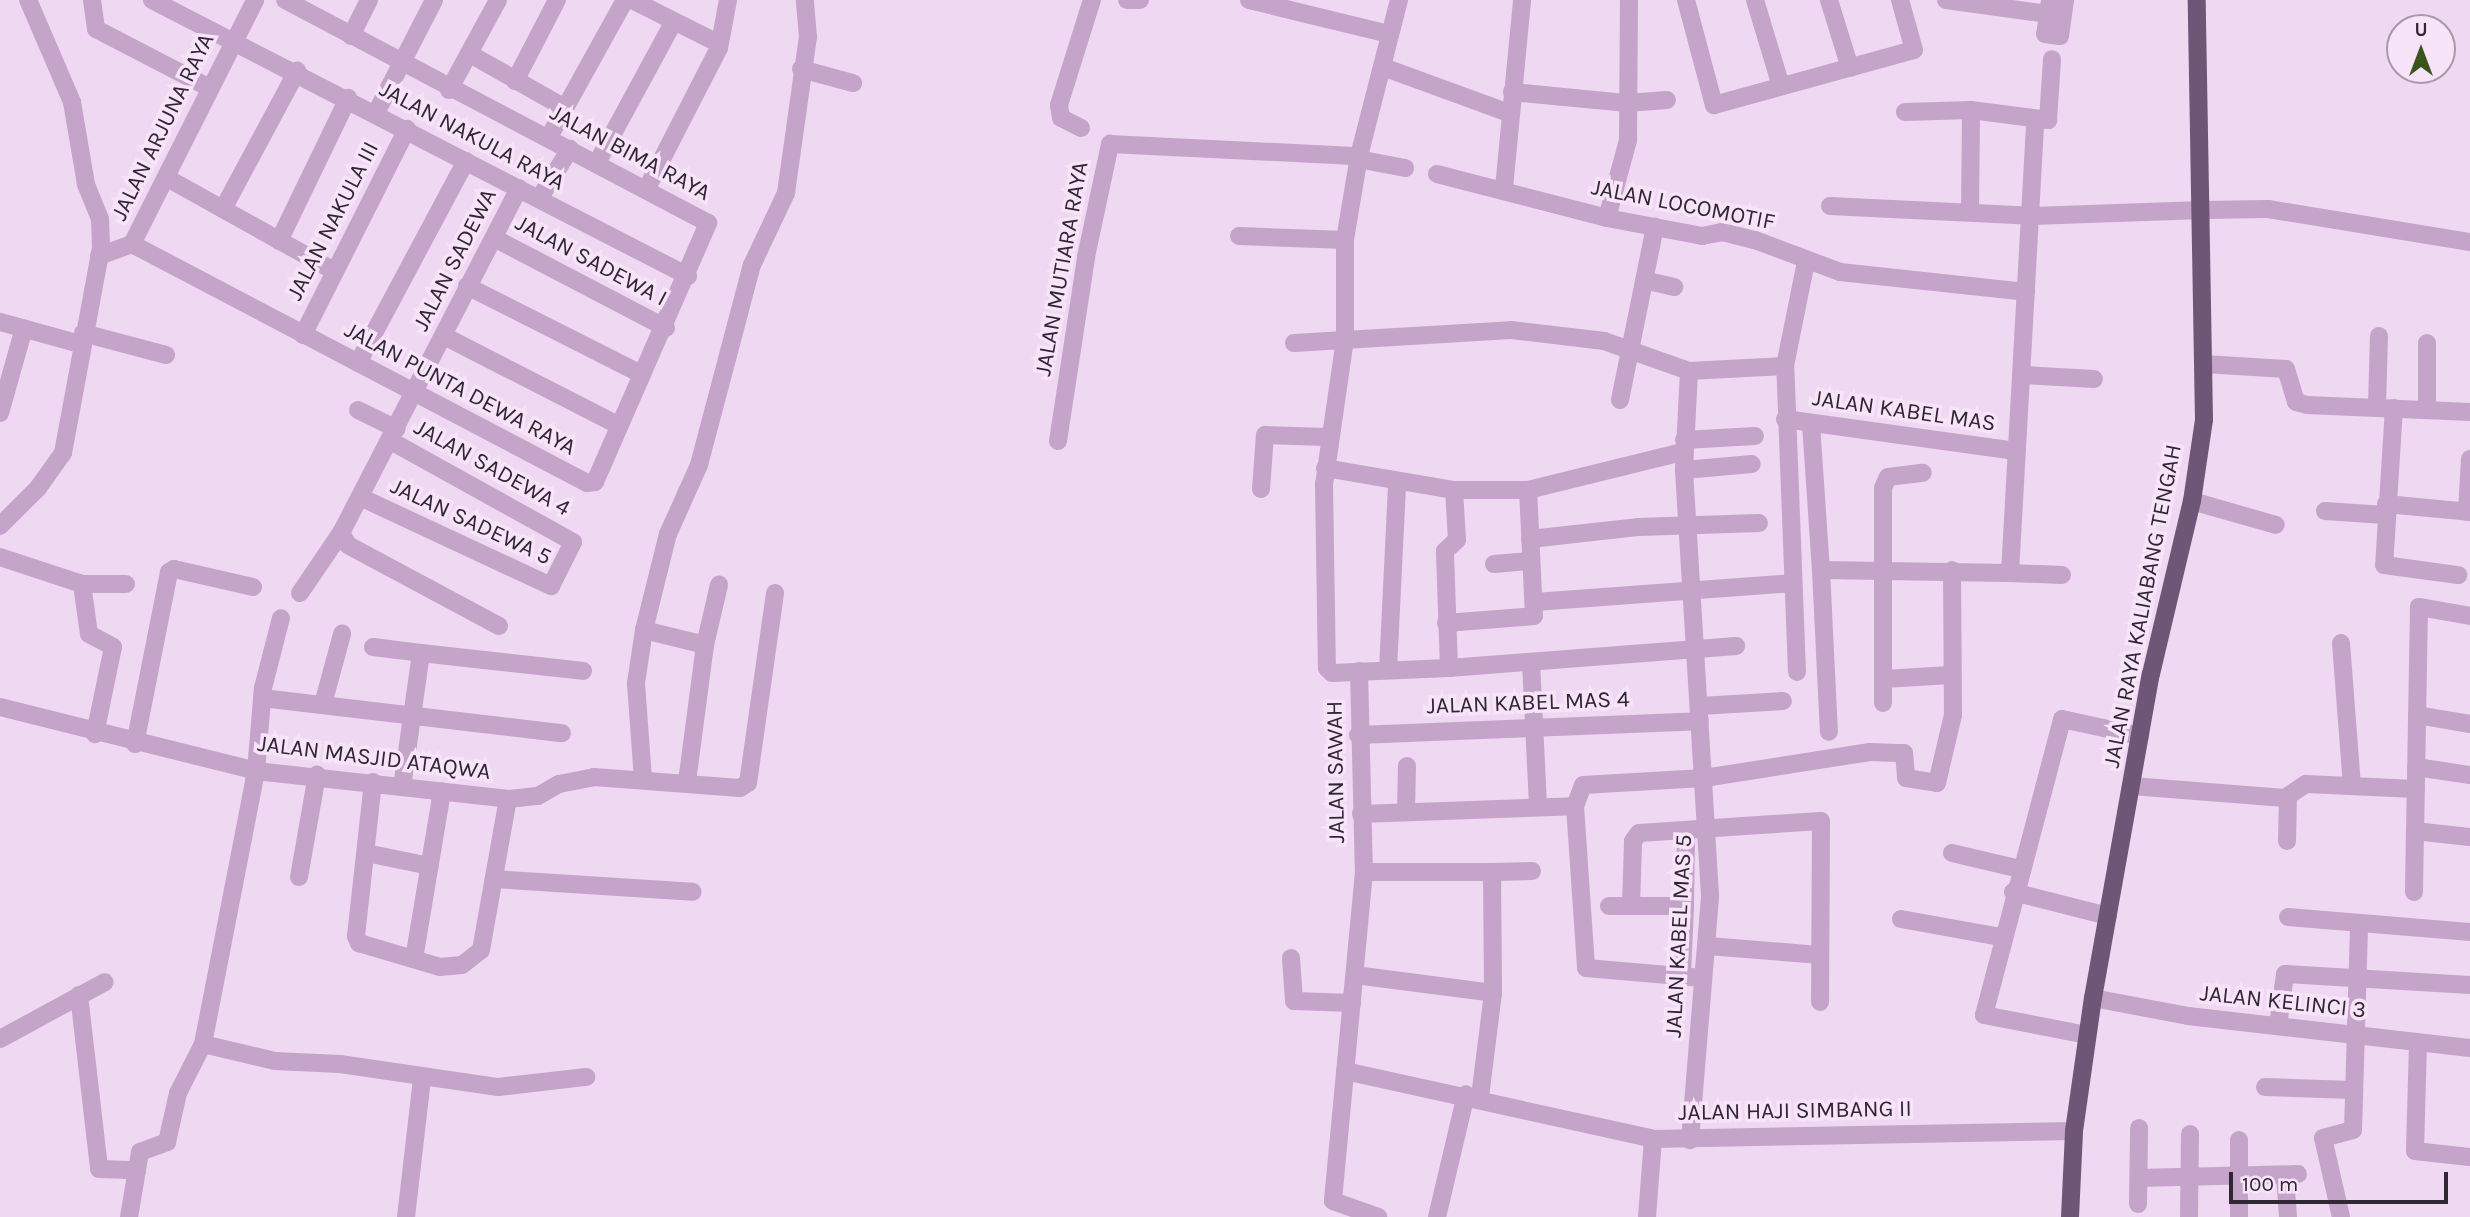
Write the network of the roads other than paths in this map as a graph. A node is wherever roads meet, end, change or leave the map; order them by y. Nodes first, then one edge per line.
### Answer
1 (28, 0) edge
2 (92, 0) edge
3 (152, 0) edge
4 (255, 0) edge
5 (285, 0) edge
6 (369, 0) edge
7 (434, 0) edge
8 (498, 0) edge
9 (557, 0) edge
10 (625, 0) edge
11 (632, 0) edge
12 (805, 0) edge
13 (1092, 0) edge
14 (1127, 0) edge
15 (1140, 0) edge
16 (1249, 0) edge
17 (1399, 0) edge
18 (1522, 0) edge
19 (1629, 0) edge
20 (1686, 0) edge
21 (1755, 0) edge
22 (1829, 0) edge
23 (1900, 0) edge
24 (1946, 0) edge
25 (2065, 0) edge
26 (2197, 0) edge
27 (2049, 7) edge
28 (726, 9) edge
29 (673, 23) junction
30 (1389, 34) junction
31 (351, 36) junction
32 (232, 41) junction
33 (718, 43) junction
34 (470, 54) junction
35 (2052, 59) dead end
36 (402, 62) junction
37 (1383, 67) junction
38 (1850, 68) junction
39 (801, 69) junction
40 (297, 71) junction
41 (515, 81) junction
42 (853, 83) dead end
43 (1781, 86) junction
44 (208, 88) junction
45 (449, 90) junction
46 (1512, 92) junction
47 (348, 98) junction
48 (1667, 100) dead end
49 (1627, 103) junction
50 (565, 107) junction
51 (1971, 110) junction
52 (1905, 112) dead end
53 (376, 113) junction
54 (1509, 113) junction
55 (2035, 119) junction
56 (1081, 128) dead end
57 (407, 129) junction
58 (549, 137) junction
59 (570, 149) junction
60 (1358, 158) junction
61 (466, 161) junction
62 (597, 163) junction
63 (1405, 168) dead end
64 (1437, 174) dead end
65 (167, 178) junction
66 (519, 188) junction
67 (1504, 188) junction
68 (646, 190) junction
69 (539, 199) junction
70 (1830, 206) dead end
71 (223, 209) junction
72 (1970, 210) junction
73 (2203, 211) junction
74 (2031, 216) junction
75 (1607, 218) junction
76 (1655, 228) junction
77 (1239, 236) dead end
78 (494, 238) junction
79 (279, 240) junction
80 (1345, 240) junction
81 (2470, 242) edge
82 (132, 244) junction
83 (99, 256) junction
84 (1806, 262) junction
85 (334, 271) junction
86 (688, 276) junction
87 (1648, 281) junction
88 (467, 286) junction
89 (1674, 287) dead end
90 (2026, 292) junction
91 (0, 322) edge
92 (24, 328) junction
93 (666, 328) junction
94 (303, 334) junction
95 (444, 336) junction
96 (2379, 337) dead end
97 (81, 339) junction
98 (1345, 339) junction
99 (1294, 342) dead end
100 (2427, 342) dead end
101 (1629, 348) junction
102 (166, 355) dead end
103 (358, 363) junction
104 (2204, 364) junction
105 (1785, 366) junction
106 (1689, 371) junction
107 (641, 374) junction
108 (2024, 375) junction
109 (2094, 379) dead end
110 (415, 392) junction
111 (1620, 400) dead end
112 (2385, 407) junction
113 (358, 410) dead end
114 (2427, 410) junction
115 (2470, 412) edge
116 (0, 413) edge
117 (1785, 419) junction
118 (616, 424) junction
119 (1811, 424) junction
120 (394, 435) junction
121 (1755, 436) dead end
122 (1327, 437) junction
123 (1058, 441) dead end
124 (1684, 446) junction
125 (2016, 451) junction
126 (2470, 459) edge
127 (1752, 464) dead end
128 (1325, 468) junction
129 (1684, 470) junction
130 (1923, 473) dead end
131 (595, 482) joint
132 (1396, 483) junction
133 (1261, 489) dead end
134 (1454, 490) junction
135 (1528, 490) junction
136 (360, 497) junction
137 (2192, 501) junction
138 (2386, 510) junction
139 (2325, 511) dead end
140 (2469, 512) edge
141 (1759, 523) dead end
142 (2276, 525) dead end
143 (0, 526) edge
144 (1687, 526) junction
145 (345, 539) junction
146 (568, 539) joint
147 (1530, 539) junction
148 (0, 556) edge
149 (1530, 561) junction
150 (1494, 564) dead end
151 (1883, 568) junction
152 (1821, 570) junction
153 (1952, 570) junction
154 (2010, 573) junction
155 (2062, 575) dead end
156 (2458, 575) dead end
157 (1791, 583) junction
158 (82, 584) junction
159 (126, 584) dead end
160 (719, 585) dead end
161 (253, 587) dead end
162 (1693, 587) junction
163 (300, 593) dead end
164 (775, 593) dead end
165 (1535, 602) junction
166 (2470, 616) edge
167 (281, 618) dead end
168 (1446, 622) junction
169 (499, 626) dead end
170 (644, 630) junction
171 (342, 634) dead end
172 (2341, 643) dead end
173 (705, 645) junction
174 (1736, 646) dead end
175 (373, 647) dead end
176 (1697, 652) junction
177 (421, 653) junction
178 (1531, 662) junction
179 (1449, 668) junction
180 (1388, 670) junction
181 (583, 671) dead end
182 (1359, 671) junction
183 (1797, 673) dead end
184 (1951, 675) junction
185 (1883, 679) junction
186 (262, 698) junction
187 (1783, 701) dead end
188 (1883, 703) dead end
189 (323, 704) junction
190 (0, 706) edge
191 (1700, 713) junction
192 (2417, 715) junction
193 (412, 716) junction
194 (2470, 724) edge
195 (1532, 727) junction
196 (1829, 732) dead end
197 (562, 733) dead end
198 (95, 734) junction
199 (1359, 735) junction
200 (2140, 736) junction
201 (135, 744) junction
202 (1407, 766) dead end
203 (2416, 767) junction
204 (256, 771) junction
205 (317, 775) junction
206 (642, 775) junction
207 (2470, 775) edge
208 (1704, 778) junction
209 (373, 782) junction
210 (687, 782) junction
211 (2352, 785) junction
212 (2132, 786) junction
213 (402, 787) junction
214 (2416, 789) junction
215 (442, 791) junction
216 (2288, 797) junction
217 (508, 799) junction
218 (1576, 806) junction
219 (1538, 807) junction
220 (1406, 812) junction
221 (1361, 814) junction
222 (1710, 830) junction
223 (2415, 831) junction
224 (1686, 833) junction
225 (2470, 837) edge
226 (2287, 841) dead end
227 (366, 853) junction
228 (1952, 853) dead end
229 (430, 866) junction
230 (2020, 869) junction
231 (1532, 871) dead end
232 (1364, 872) junction
233 (1492, 872) junction
234 (299, 877) dead end
235 (494, 879) junction
236 (692, 892) dead end
237 (2013, 892) junction
238 (2414, 892) dead end
239 (1609, 906) dead end
240 (1631, 906) junction
241 (1685, 906) junction
242 (2108, 916) junction
243 (2288, 917) dead end
244 (1901, 919) dead end
245 (2359, 925) junction
246 (2470, 932) edge
247 (2001, 937) junction
248 (1708, 946) junction
249 (1819, 955) junction
250 (1291, 958) dead end
251 (414, 959) junction
252 (1355, 975) junction
253 (1682, 975) junction
254 (2354, 976) junction
255 (1703, 978) junction
256 (105, 982) dead end
257 (2470, 985) edge
258 (1493, 993) junction
259 (79, 995) junction
260 (2093, 998) junction
261 (1820, 1002) dead end
262 (1352, 1003) junction
263 (2278, 1026) junction
264 (2087, 1035) junction
265 (2353, 1035) junction
266 (0, 1039) edge
267 (2418, 1043) junction
268 (203, 1044) junction
269 (2470, 1048) edge
270 (1345, 1071) junction
271 (586, 1077) dead end
272 (422, 1078) junction
273 (2265, 1087) dead end
274 (2353, 1090) junction
275 (1473, 1095) junction
276 (2139, 1128) dead end
277 (2074, 1130) junction
278 (2190, 1134) dead end
279 (1653, 1139) junction
280 (1690, 1140) junction
281 (2239, 1140) dead end
282 (2470, 1157) edge
283 (137, 1170) junction
284 (2190, 1177) junction
285 (2139, 1178) junction
286 (2239, 1178) junction
287 (2138, 1204) dead end
288 (1331, 1209) edge
289 (129, 1217) edge
290 (406, 1217) edge
291 (1378, 1217) edge
292 (1437, 1217) edge
293 (1647, 1217) edge
294 (2070, 1217) edge
295 (2189, 1217) edge
296 (2239, 1217) edge
297 (2288, 1217) edge
298 (2340, 1217) edge

1 - 83 street
2 - 44 street
3 - 32 street, JALAN NAKULA RAYA
4 - 32 street, JALAN ARJUNA RAYA
5 - 31 street
6 - 31 street
7 - 36 street
8 - 34 street
9 - 41 street
10 - 50 street
11 - 29 street
12 - 39 street
13 - 56 street
14 - 15 street
16 - 30 street
17 - 30 street
18 - 46 street
19 - 49 street
20 - 43 street
21 - 43 street
22 - 38 street
23 - 38 street
24 - 27 street
25 - 27 street
26 - 73 main road, JALAN RAYA KALIABANG TENGAH
28 - 33 street
29 - 33 street
29 - 62 street
30 - 37 street
31 - 36 street, JALAN BIMA RAYA
32 - 40 street, JALAN NAKULA RAYA
32 - 44 street, JALAN ARJUNA RAYA
33 - 68 street
34 - 41 street
34 - 45 street
35 - 55 street
36 - 45 street, JALAN BIMA RAYA
36 - 53 street
37 - 54 street
37 - 60 street
38 - 43 street
39 - 42 street
39 - 170 street
40 - 47 street, JALAN NAKULA RAYA
40 - 71 street
41 - 50 street
44 - 65 street, JALAN ARJUNA RAYA
45 - 58 street, JALAN BIMA RAYA
46 - 49 street
46 - 54 street
47 - 53 street, JALAN NAKULA RAYA
47 - 79 street
48 - 49 street
49 - 75 street
50 - 58 street
51 - 52 street
51 - 55 street
51 - 72 street
53 - 57 street, JALAN NAKULA RAYA
54 - 67 street
55 - 74 street
57 - 61 street, JALAN NAKULA RAYA
57 - 85 street, JALAN NAKULA III
58 - 59 street, JALAN BIMA RAYA
59 - 62 street, JALAN BIMA RAYA
59 - 69 street
60 - 63 street
60 - 80 street
60 - 123 street, JALAN MUTIARA RAYA
61 - 66 street, JALAN NAKULA RAYA
61 - 103 street
62 - 68 street, JALAN BIMA RAYA
64 - 67 street, JALAN LOCOMOTIF
65 - 71 street
65 - 82 street, JALAN ARJUNA RAYA
66 - 69 street, JALAN NAKULA RAYA
66 - 78 street, JALAN SADEWA
67 - 75 street, JALAN LOCOMOTIF
68 - 86 street, JALAN BIMA RAYA
69 - 86 street, JALAN NAKULA RAYA
70 - 72 street
71 - 79 street
72 - 74 street
73 - 74 street
73 - 81 street
73 - 104 main road, JALAN RAYA KALIABANG TENGAH
74 - 90 street
75 - 76 street, JALAN LOCOMOTIF
76 - 84 street, JALAN LOCOMOTIF
76 - 87 street
77 - 80 street
78 - 88 street, JALAN SADEWA
78 - 93 street, JALAN SADEWA I
79 - 85 street
80 - 98 street
82 - 83 street, JALAN ARJUNA RAYA
82 - 94 street, JALAN PUNTA DEWA RAYA
83 - 97 street
84 - 90 street, JALAN LOCOMOTIF
84 - 105 street
85 - 94 street, JALAN NAKULA III
86 - 93 street, JALAN BIMA RAYA
87 - 89 street
87 - 101 street
88 - 95 street, JALAN SADEWA
88 - 107 street
90 - 108 street
91 - 92 street
92 - 97 street
92 - 116 street
93 - 107 street, JALAN BIMA RAYA
94 - 103 street, JALAN PUNTA DEWA RAYA
95 - 110 street, JALAN SADEWA
95 - 118 street
96 - 112 street
97 - 102 street
97 - 143 street
98 - 99 street
98 - 101 street
98 - 122 street
100 - 114 street
101 - 106 street
101 - 111 street
103 - 110 street, JALAN PUNTA DEWA RAYA
104 - 112 street
104 - 137 main road, JALAN RAYA KALIABANG TENGAH
105 - 106 street
105 - 117 street
106 - 124 street, JALAN KABEL MAS 5
107 - 118 street, JALAN BIMA RAYA
108 - 109 street
108 - 125 street
110 - 120 street, JALAN SADEWA 4
110 - 131 street, JALAN PUNTA DEWA RAYA
112 - 114 street
112 - 138 street
113 - 120 street
114 - 115 street
117 - 119 street, JALAN KABEL MAS
117 - 157 street
118 - 131 street, JALAN BIMA RAYA
119 - 125 street, JALAN KABEL MAS
119 - 152 street
120 - 136 street, JALAN SADEWA 4
120 - 146 street, JALAN SADEWA 4
121 - 124 street
122 - 128 street
122 - 133 street
124 - 129 street, JALAN KABEL MAS 5
124 - 135 street
125 - 154 street
126 - 140 street
127 - 129 street
128 - 132 street
128 - 182 street
129 - 144 street, JALAN KABEL MAS 5
130 - 151 street
132 - 134 street
132 - 180 street
134 - 135 street
134 - 168 street
135 - 147 street
136 - 145 street, JALAN SADEWA 4
136 - 146 street, JALAN SADEWA 5
137 - 142 street
137 - 200 main road, JALAN RAYA KALIABANG TENGAH
138 - 139 street
138 - 140 street
138 - 156 street
141 - 144 street
144 - 147 street
144 - 162 street, JALAN KABEL MAS 5
145 - 163 street, JALAN SADEWA 4
145 - 169 street
147 - 149 street
148 - 158 street
149 - 150 street
149 - 165 street
151 - 152 street
151 - 153 street
151 - 185 street
152 - 196 street
153 - 154 street
153 - 184 street
154 - 155 street
157 - 162 street
157 - 183 street
158 - 159 street
158 - 198 street
160 - 173 street
161 - 201 street
162 - 165 street
162 - 176 street, JALAN KABEL MAS 5
164 - 210 street, JALAN MASJID ATAQWA
165 - 168 street
166 - 192 street
167 - 186 street
168 - 179 street
170 - 173 street
170 - 206 street
171 - 189 street
172 - 211 street
173 - 210 street
174 - 176 street
175 - 177 street
176 - 178 street
176 - 191 street, JALAN KABEL MAS 5
177 - 181 street
177 - 193 street
178 - 179 street
178 - 195 street
179 - 180 street
180 - 182 street
182 - 199 street, JALAN SAWAH
184 - 185 street
184 - 208 street
185 - 188 street
186 - 189 street
186 - 204 street
187 - 191 street, JALAN KABEL MAS 4
189 - 193 street
190 - 198 street, JALAN MASJID ATAQWA
191 - 195 street, JALAN KABEL MAS 4
191 - 208 street, JALAN KABEL MAS 5
192 - 194 street
192 - 203 street
193 - 197 street
193 - 213 street
195 - 199 street, JALAN KABEL MAS 4
195 - 219 street
198 - 201 street, JALAN MASJID ATAQWA
199 - 221 street, JALAN SAWAH
200 - 212 main road, JALAN RAYA KALIABANG TENGAH
200 - 230 street
201 - 204 street, JALAN MASJID ATAQWA
202 - 220 street
203 - 207 street
203 - 214 street
204 - 205 street, JALAN MASJID ATAQWA
204 - 268 street
205 - 209 street, JALAN MASJID ATAQWA
205 - 234 street
206 - 210 street, JALAN MASJID ATAQWA
206 - 217 street, JALAN MASJID ATAQWA
208 - 218 street
208 - 222 street, JALAN KABEL MAS 5
209 - 213 street, JALAN MASJID ATAQWA
209 - 227 street
211 - 214 street
211 - 216 street
212 - 216 street
212 - 242 main road, JALAN RAYA KALIABANG TENGAH
213 - 215 street, JALAN MASJID ATAQWA
214 - 223 street
215 - 217 street, JALAN MASJID ATAQWA
215 - 229 street
216 - 226 street
217 - 235 street
218 - 219 street
218 - 253 street
219 - 220 street
220 - 221 street
221 - 232 street, JALAN SAWAH
222 - 224 street
222 - 248 street, JALAN KABEL MAS 5
222 - 249 street
223 - 225 street
223 - 238 street
224 - 240 street
224 - 241 street
227 - 229 street
227 - 251 street
228 - 230 street
229 - 251 street
230 - 237 street
231 - 233 street
232 - 233 street
232 - 252 street, JALAN SAWAH
233 - 258 street
235 - 236 street
235 - 251 street
237 - 242 street
237 - 247 street
239 - 240 street
240 - 241 street
241 - 253 street
242 - 260 main road, JALAN RAYA KALIABANG TENGAH
243 - 245 street
244 - 247 street
245 - 246 street
245 - 254 street
247 - 264 street
248 - 249 street
248 - 255 street, JALAN KABEL MAS 5
249 - 261 street
250 - 262 street
252 - 258 street
252 - 262 street
253 - 255 street
254 - 257 street
254 - 263 street
254 - 265 street
255 - 280 street, JALAN KABEL MAS 5
256 - 259 street
258 - 275 street
259 - 266 street
259 - 283 street
260 - 263 street, JALAN KELINCI 3
260 - 264 main road, JALAN RAYA KALIABANG TENGAH
262 - 270 street
263 - 265 street, JALAN KELINCI 3
264 - 277 main road, JALAN RAYA KALIABANG TENGAH
265 - 267 street, JALAN KELINCI 3
265 - 274 street
267 - 269 street, JALAN KELINCI 3
267 - 282 street
268 - 272 street
268 - 283 street
270 - 275 street, JALAN HAJI SIMBANG II
270 - 288 street
271 - 272 street
272 - 290 street
273 - 274 street
274 - 298 street
275 - 279 street, JALAN HAJI SIMBANG II
275 - 292 street
276 - 285 street
277 - 280 street, JALAN HAJI SIMBANG II
277 - 294 main road, JALAN RAYA KALIABANG TENGAH
278 - 284 street
279 - 280 street, JALAN HAJI SIMBANG II
279 - 293 street
281 - 286 street
283 - 289 street
284 - 285 street
284 - 286 street
284 - 295 street
285 - 287 street
286 - 296 street
286 - 297 street
288 - 291 street

